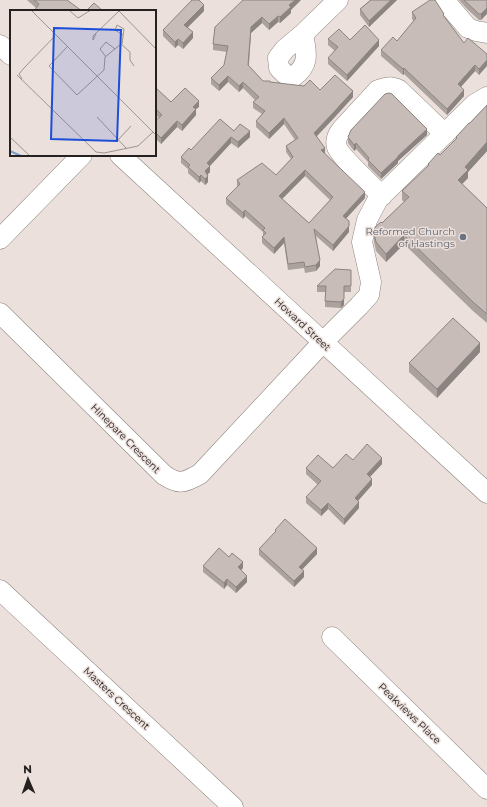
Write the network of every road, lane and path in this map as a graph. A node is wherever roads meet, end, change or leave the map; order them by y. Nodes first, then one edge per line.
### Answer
1 (338, 0) edge
2 (444, 0) edge
3 (487, 33) edge
4 (303, 34) dead end
5 (487, 97) edge
6 (445, 134) junction
7 (81, 156) edge
8 (121, 156) edge
9 (382, 196) junction
10 (0, 239) edge
11 (0, 313) edge
12 (323, 342) junction
13 (487, 493) edge
14 (0, 590) edge
15 (332, 637) dead end
16 (487, 788) edge
17 (233, 807) edge

1 - 4 street
2 - 3 street
5 - 6 street, Hinepare Crescent
6 - 9 street, Hinepare Crescent
6 - 9 street
7 - 10 street
8 - 12 street, Howard Street
9 - 12 street, Hinepare Crescent
11 - 12 street, Hinepare Crescent
12 - 13 street, Howard Street
14 - 17 street, Masters Crescent
15 - 16 street, Peakviews Place

